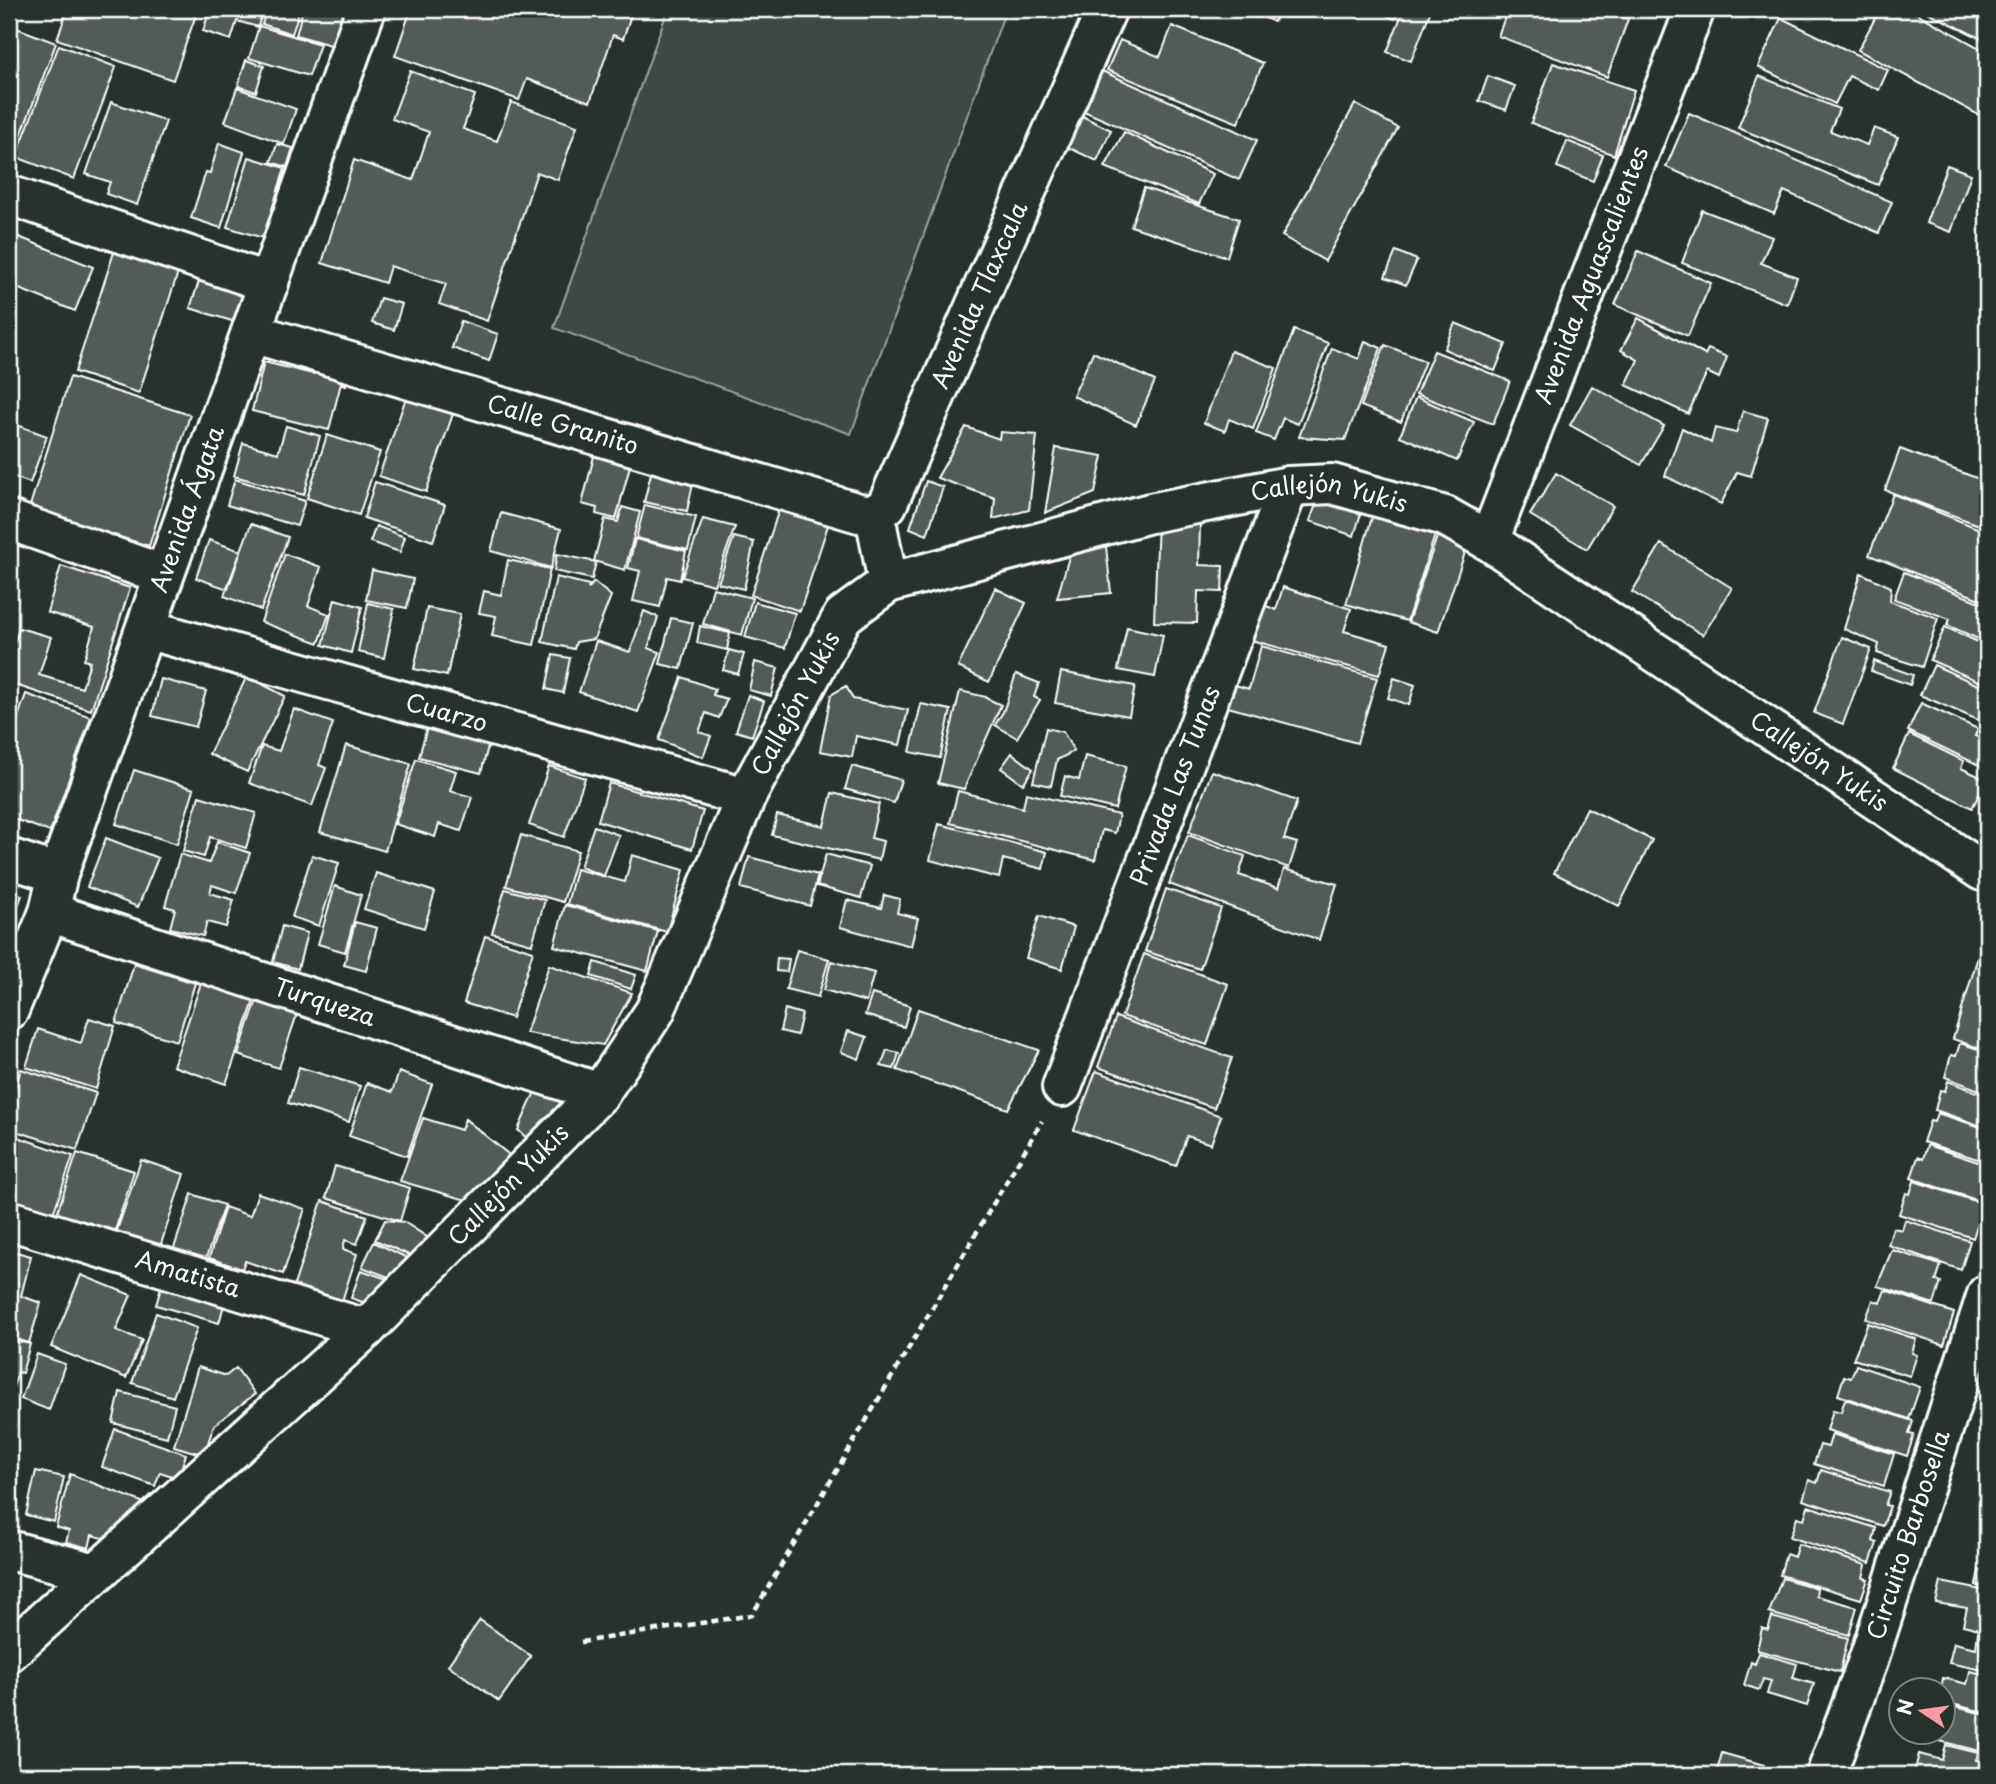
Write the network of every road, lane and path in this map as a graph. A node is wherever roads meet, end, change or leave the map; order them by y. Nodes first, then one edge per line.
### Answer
1 (366, 9) edge
2 (1107, 9) edge
3 (1695, 9) edge
4 (9, 195) edge
5 (269, 283) junction
6 (252, 333) junction
7 (1289, 485) junction
8 (874, 515) junction
9 (9, 520) edge
10 (1489, 541) junction
11 (164, 575) junction
12 (888, 583) junction
13 (146, 629) junction
14 (746, 797) junction
15 (9, 858) edge
16 (1986, 866) edge
17 (58, 874) junction
18 (49, 912) junction
19 (9, 1010) edge
20 (1062, 1087) joint
21 (600, 1093) junction
22 (9, 1220) edge
23 (1987, 1294) edge
24 (366, 1329) junction
25 (9, 1550) edge
26 (96, 1573) junction
27 (581, 1642) dead end
28 (9, 1652) edge
29 (1826, 1775) edge

1 - 5 street, Avenida Ágata
2 - 8 street, Avenida Tlaxcala
3 - 10 street, Avenida Aguascalientes
4 - 5 street
5 - 6 street, Avenida Ágata
6 - 8 street, Calle Granito
6 - 11 street, Avenida Ágata
7 - 10 street, Callejón Yukis
7 - 12 street, Callejón Yukis
7 - 20 street, Privada Las Tunas
8 - 12 street
9 - 11 street
10 - 16 street, Callejón Yukis
11 - 13 street, Avenida Ágata
12 - 14 street, Callejón Yukis
13 - 14 street, Cuarzo
13 - 17 street, Avenida Ágata
14 - 21 street, Callejón Yukis
15 - 17 street
17 - 18 street, Avenida Ágata
18 - 19 street, Avenida Ágata
18 - 21 street, Turqueza
20 - 27 path
21 - 24 street, Callejón Yukis
22 - 24 street, Amatista
23 - 29 street, Circuito Barbosella
24 - 26 street, Callejón Yukis
25 - 26 street
26 - 28 street, Callejón Yukis

